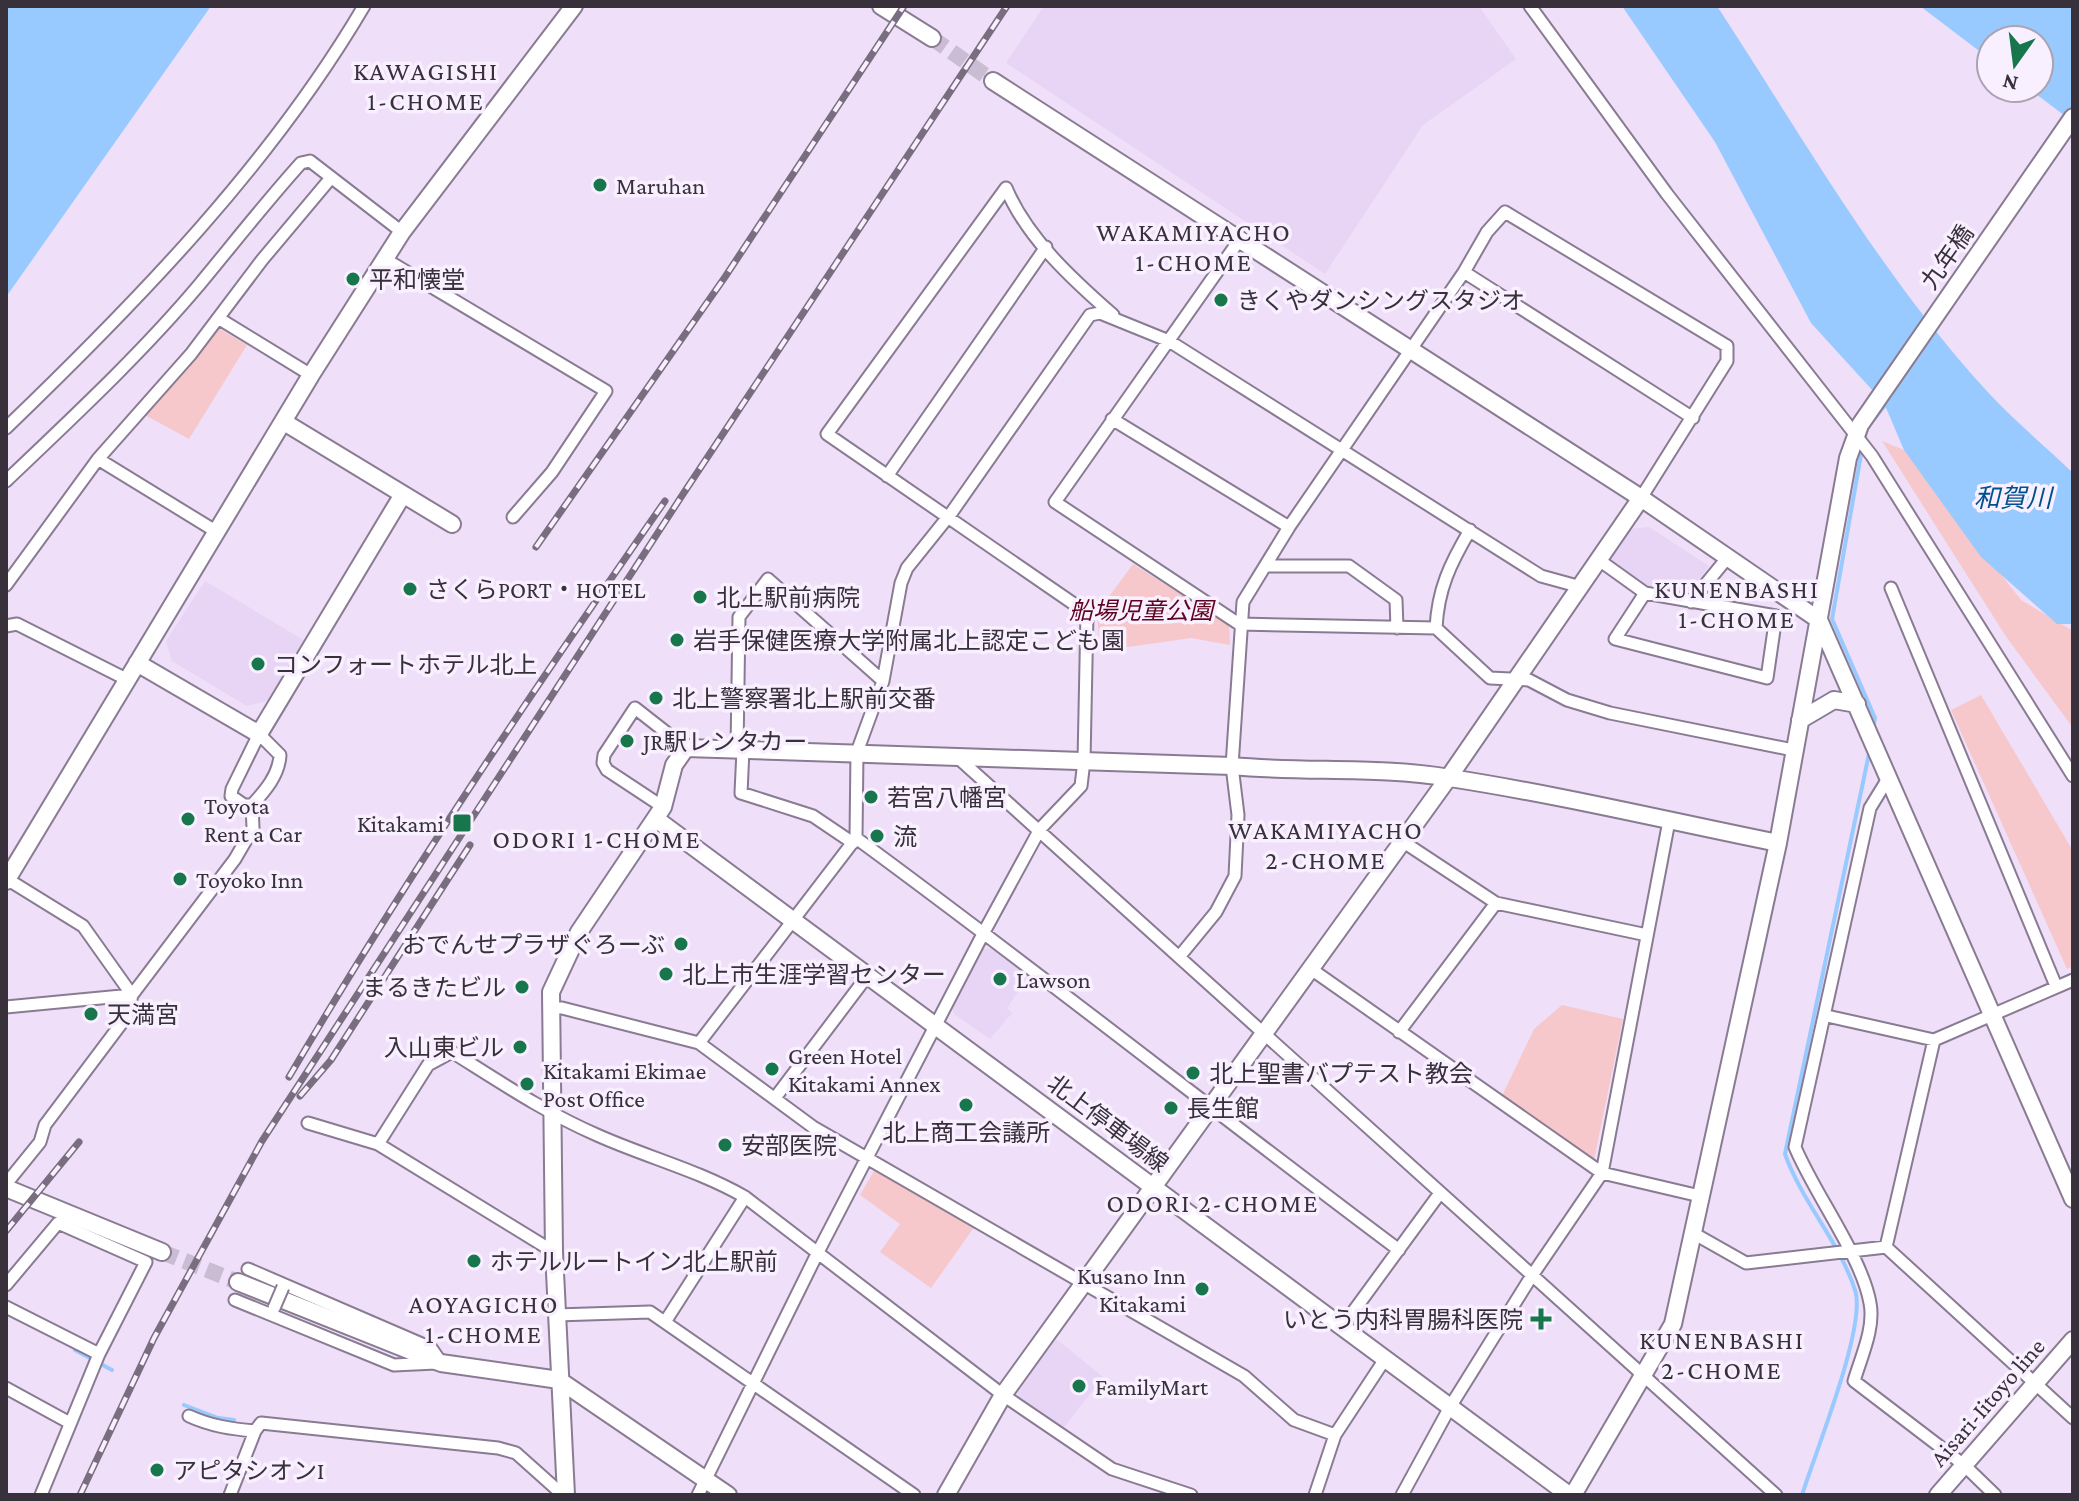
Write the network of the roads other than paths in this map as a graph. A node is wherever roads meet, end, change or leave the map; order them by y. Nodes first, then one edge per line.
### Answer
1 (364, 6) edge
2 (574, 6) edge
3 (881, 6) edge
4 (1530, 6) edge
5 (932, 38) tunnel mouth
6 (993, 81) tunnel mouth
7 (2073, 117) edge
8 (330, 179) junction
9 (402, 232) junction
10 (1238, 242) junction
11 (1046, 247) junction
12 (385, 259) junction
13 (1464, 272) junction
14 (218, 318) junction
15 (1120, 321) junction
16 (1169, 341) junction
17 (1408, 351) junction
18 (311, 375) junction
19 (1693, 418) junction
20 (1112, 419) junction
21 (284, 422) junction
22 (6, 428) edge
23 (1858, 431) junction
24 (1343, 448) junction
25 (98, 459) junction
26 (887, 476) junction
27 (6, 481) edge
28 (402, 496) junction
29 (1641, 498) junction
30 (513, 517) dead end
31 (947, 517) junction
32 (452, 524) dead end
33 (1289, 527) junction
34 (1470, 530) junction
35 (217, 532) junction
36 (1728, 557) junction
37 (1599, 560) junction
38 (1267, 566) junction
39 (6, 585) edge
40 (1581, 587) junction
41 (1891, 588) dead end
42 (1645, 593) junction
43 (1691, 602) junction
44 (1819, 620) junction
45 (1239, 624) junction
46 (6, 626) edge
47 (1397, 628) junction
48 (1436, 628) junction
49 (137, 663) junction
50 (128, 680) junction
51 (883, 681) junction
52 (1514, 682) junction
53 (1857, 704) junction
54 (1800, 720) junction
55 (259, 734) junction
56 (686, 748) junction
57 (740, 750) junction
58 (1793, 750) junction
59 (857, 752) junction
60 (956, 756) junction
61 (1084, 761) junction
62 (1232, 766) junction
63 (2073, 776) edge
64 (1449, 777) junction
65 (1889, 777) junction
66 (252, 805) junction
67 (660, 813) junction
68 (1669, 821) junction
69 (1040, 829) junction
70 (854, 840) junction
71 (1402, 841) junction
72 (1778, 843) junction
73 (8, 875) edge
74 (1496, 903) junction
75 (793, 920) junction
76 (984, 932) junction
77 (1647, 935) junction
78 (1179, 957) junction
79 (1311, 969) junction
80 (868, 975) junction
81 (2073, 980) edge
82 (2056, 986) junction
83 (132, 995) junction
84 (6, 1007) edge
85 (551, 1008) junction
86 (1991, 1014) junction
87 (1827, 1016) junction
88 (935, 1025) junction
89 (1399, 1032) junction
90 (1264, 1033) junction
91 (1934, 1040) junction
92 (699, 1043) junction
93 (775, 1098) junction
94 (1211, 1109) junction
95 (553, 1115) junction
96 (308, 1123) dead end
97 (378, 1144) junction
98 (868, 1156) junction
99 (1602, 1173) junction
100 (6, 1186) edge
101 (1153, 1187) junction
102 (1440, 1193) junction
103 (1700, 1196) junction
104 (745, 1197) junction
105 (2073, 1199) edge
106 (1693, 1233) junction
107 (1886, 1247) junction
108 (1399, 1250) junction
109 (1849, 1250) junction
110 (162, 1252) tunnel mouth
111 (554, 1252) junction
112 (817, 1254) junction
113 (243, 1276) joint
114 (1531, 1277) junction
115 (284, 1284) junction
116 (1083, 1284) junction
117 (6, 1285) edge
118 (235, 1300) dead end
119 (6, 1307) edge
120 (272, 1311) junction
121 (556, 1315) junction
122 (665, 1322) junction
123 (1342, 1327) junction
124 (2073, 1340) edge
125 (99, 1354) junction
126 (1385, 1359) junction
127 (441, 1363) junction
128 (1644, 1374) junction
129 (559, 1380) junction
130 (2034, 1383) junction
131 (754, 1385) junction
132 (6, 1388) edge
133 (1003, 1395) junction
134 (1450, 1407) junction
135 (189, 1416) dead end
136 (2073, 1418) edge
137 (70, 1423) junction
138 (255, 1431) junction
139 (1335, 1435) junction
140 (1964, 1465) junction
141 (702, 1488) edge
142 (1151, 1490) edge
143 (41, 1495) edge
144 (230, 1495) edge
145 (564, 1495) edge
146 (728, 1495) edge
147 (914, 1495) edge
148 (946, 1495) edge
149 (1191, 1495) edge
150 (1315, 1495) edge
151 (1402, 1495) edge
152 (1571, 1495) edge
153 (1776, 1495) edge
154 (1938, 1495) edge
155 (1995, 1495) edge

1 - 22 street
2 - 9 street
3 - 5 street
4 - 23 street
6 - 10 street
7 - 23 street, 九年橋
8 - 9 street
8 - 14 street
8 - 27 street
9 - 12 street
10 - 16 street
10 - 17 street
11 - 15 street
11 - 26 street
11 - 26 street
12 - 18 street
12 - 30 street
13 - 17 street
13 - 19 street
13 - 19 street
14 - 18 street
14 - 25 street
15 - 16 street
15 - 31 street
16 - 20 street
16 - 24 street
17 - 24 street
17 - 29 street
18 - 21 street
19 - 29 street
20 - 33 street
20 - 45 street
21 - 28 street
21 - 35 street
23 - 44 street, 九年橋
23 - 63 street
24 - 33 street
24 - 34 street
25 - 35 street
25 - 39 street
26 - 31 street
28 - 32 street
28 - 55 street
29 - 36 street
29 - 37 street
31 - 51 street
31 - 61 street
33 - 38 street
34 - 40 street
34 - 48 street
35 - 49 street
36 - 43 street
36 - 44 street
37 - 40 street
37 - 42 street
38 - 45 street
38 - 47 street
40 - 52 street
41 - 82 street
42 - 43 street
42 - 43 street
44 - 53 street
44 - 54 street, 九年橋
45 - 47 street
45 - 62 street
46 - 50 street
47 - 48 street
48 - 52 street
49 - 50 street
49 - 55 street
50 - 73 street
51 - 57 street
51 - 59 street
52 - 58 street
52 - 64 street
53 - 54 street
53 - 65 street
54 - 58 street, 九年橋
55 - 66 street
55 - 66 street
56 - 57 street
56 - 67 street
56 - 67 street
57 - 59 street
57 - 70 street
58 - 72 street, 九年橋
59 - 60 street
59 - 70 street
60 - 61 street
60 - 69 street
61 - 62 street
61 - 69 street
62 - 64 street
62 - 78 street
64 - 68 street
64 - 71 street
65 - 86 street
65 - 87 street
66 - 83 street
67 - 75 street, 北上停車場線
67 - 85 street
68 - 72 street
68 - 77 street
69 - 76 street
69 - 78 street
70 - 75 street
70 - 76 street
71 - 74 street
71 - 79 street
72 - 103 street, 九年橋
73 - 83 street
74 - 77 street
74 - 89 street
75 - 80 street, 北上停車場線
75 - 92 street
76 - 88 street
76 - 94 street
77 - 99 street
78 - 90 street
79 - 89 street
79 - 90 street
80 - 88 street, 北上停車場線
80 - 93 street
81 - 82 street
82 - 86 street
83 - 84 street
83 - 100 street
85 - 92 street
85 - 95 street
86 - 91 street
86 - 105 street
87 - 91 street
87 - 109 street
88 - 98 street
88 - 101 street, 北上停車場線
89 - 99 street
90 - 94 street
90 - 102 street
91 - 107 street
92 - 93 street
93 - 98 street
94 - 101 street
94 - 108 street
95 - 97 street
95 - 104 street
95 - 111 street
96 - 97 street
97 - 111 street
98 - 112 street
98 - 116 street
99 - 103 street
99 - 114 street
100 - 110 street
101 - 116 street
101 - 123 street, 北上停車場線
102 - 108 street
102 - 114 street
103 - 106 street, 九年橋
104 - 112 street
104 - 122 street
106 - 109 street
106 - 128 street, 九年橋
107 - 109 street
107 - 130 street
108 - 123 street
109 - 140 street
111 - 121 street
112 - 131 street
112 - 133 street
113 - 115 street
113 - 127 street
114 - 128 street
114 - 134 street
115 - 120 street, bridge
115 - 127 street
116 - 133 street
116 - 139 street
117 - 125 street
118 - 120 street
119 - 125 street
120 - 127 street
121 - 122 street
121 - 129 street
122 - 131 street
123 - 126 street, 北上停車場線
124 - 130 street, Aisari-Iitoyo line
125 - 137 street
126 - 134 street, 北上停車場線
126 - 139 street
127 - 129 street
128 - 152 street, 九年橋
128 - 153 street
129 - 141 street
129 - 145 street
130 - 136 street
130 - 140 street, Aisari-Iitoyo line
131 - 141 street
131 - 147 street
132 - 137 street
133 - 142 street
133 - 148 street
134 - 151 street
134 - 152 street, 北上停車場線
135 - 138 street
137 - 143 street
138 - 144 street
138 - 145 street
139 - 150 street
140 - 154 street, Aisari-Iitoyo line
140 - 155 street
141 - 146 street
142 - 149 street

